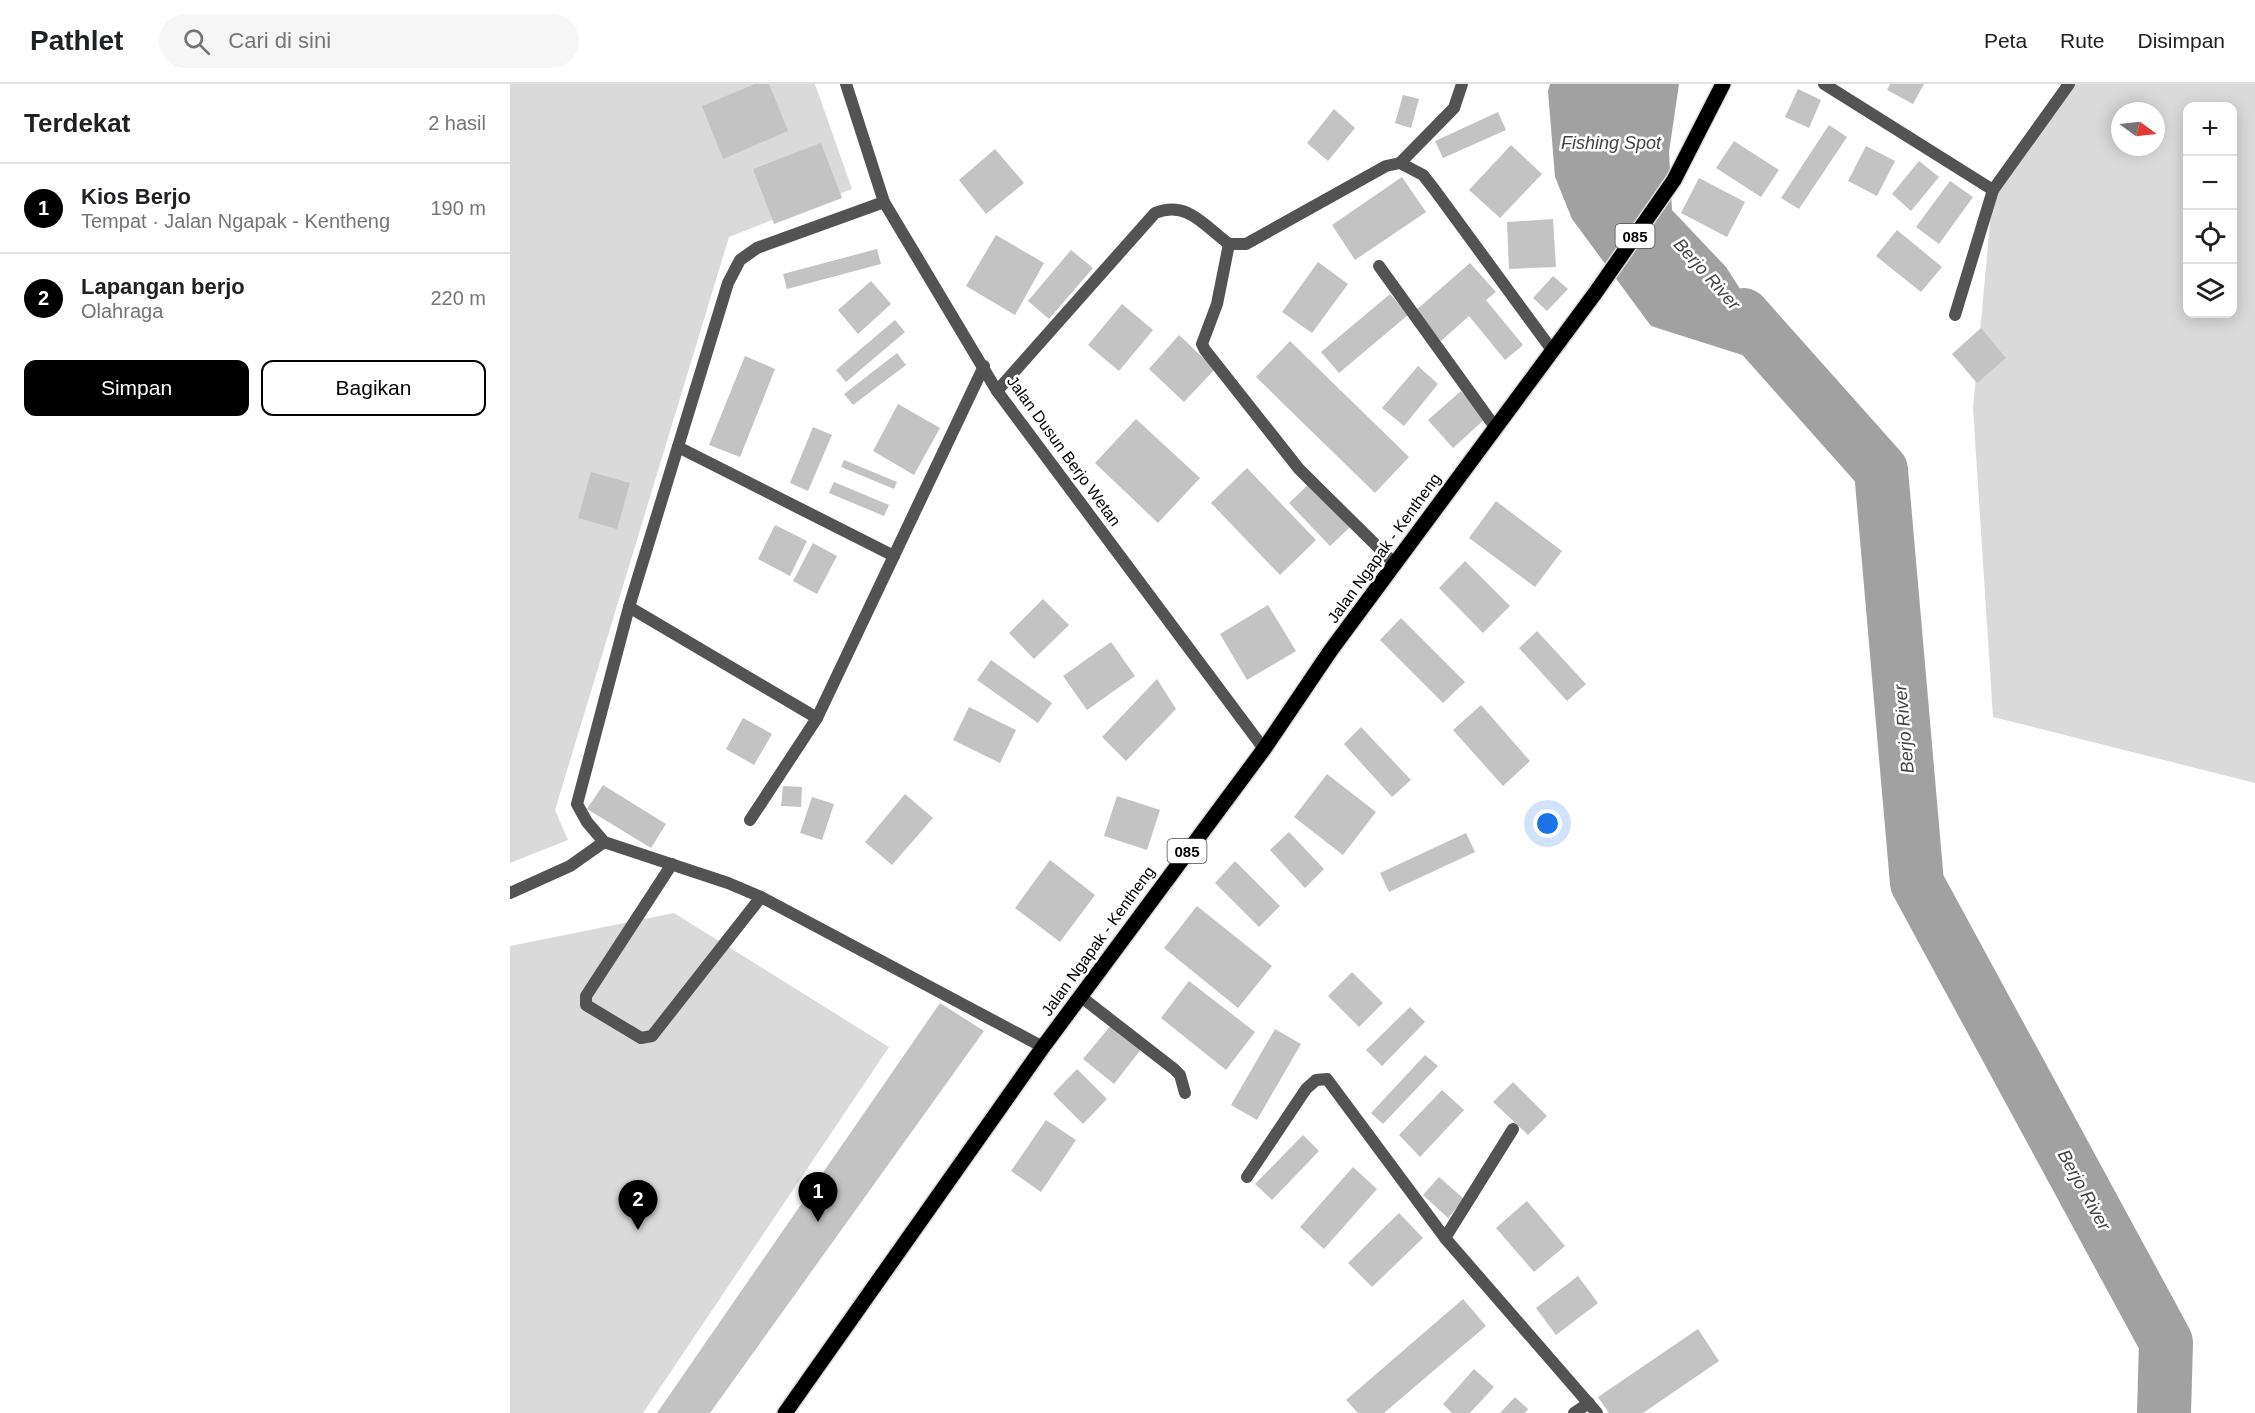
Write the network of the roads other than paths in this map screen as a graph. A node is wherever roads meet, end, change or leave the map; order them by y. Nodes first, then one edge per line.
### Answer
1 (846, 84) edge
2 (1462, 84) edge
3 (1723, 84) edge
4 (1824, 84) edge
5 (2069, 84) edge
6 (1400, 163) junction
7 (1993, 190) junction
8 (884, 202) junction
9 (1229, 244) junction
10 (1379, 266) dead end
11 (1955, 315) dead end
12 (1552, 350) junction
13 (984, 366) junction
14 (997, 391) junction
15 (1495, 427) junction
16 (678, 447) junction
17 (894, 556) junction
18 (1395, 564) junction
19 (629, 607) junction
20 (817, 718) junction
21 (1264, 749) junction
22 (750, 820) dead end
23 (604, 842) junction
24 (672, 864) junction
25 (510, 893) edge
26 (761, 897) junction
27 (1080, 996) junction
28 (1043, 1047) junction
29 (1185, 1093) dead end
30 (1513, 1129) dead end
31 (1247, 1178) dead end
32 (1445, 1238) junction
33 (1593, 1408) edge
34 (785, 1413) edge
35 (1574, 1413) edge

1 - 8 street, Jalan Dusun Berjo Wetan
2 - 6 street
3 - 12 main road, Jalan Ngapak - Kentheng / 085
4 - 7 street
5 - 7 street
6 - 9 street
6 - 12 street
7 - 11 street
8 - 13 street, Jalan Dusun Berjo Wetan
8 - 16 street
9 - 14 street
9 - 18 street
10 - 15 street
12 - 15 main road, Jalan Ngapak - Kentheng / 085
13 - 14 street, Jalan Dusun Berjo Wetan
13 - 17 street
14 - 21 street, Jalan Dusun Berjo Wetan
15 - 18 main road, Jalan Ngapak - Kentheng / 085
16 - 17 street
16 - 19 street
17 - 20 street
18 - 21 main road, Jalan Ngapak - Kentheng / 085
19 - 20 street
19 - 23 street
20 - 22 street
21 - 27 main road, Jalan Ngapak - Kentheng / 085
23 - 24 street
23 - 25 street
24 - 26 street
24 - 26 street
26 - 28 street
27 - 28 main road, Jalan Ngapak - Kentheng / 085
27 - 29 street
28 - 34 main road, Jalan Ngapak - Kentheng / 085
30 - 32 street
31 - 32 street
32 - 33 street
33 - 35 street

